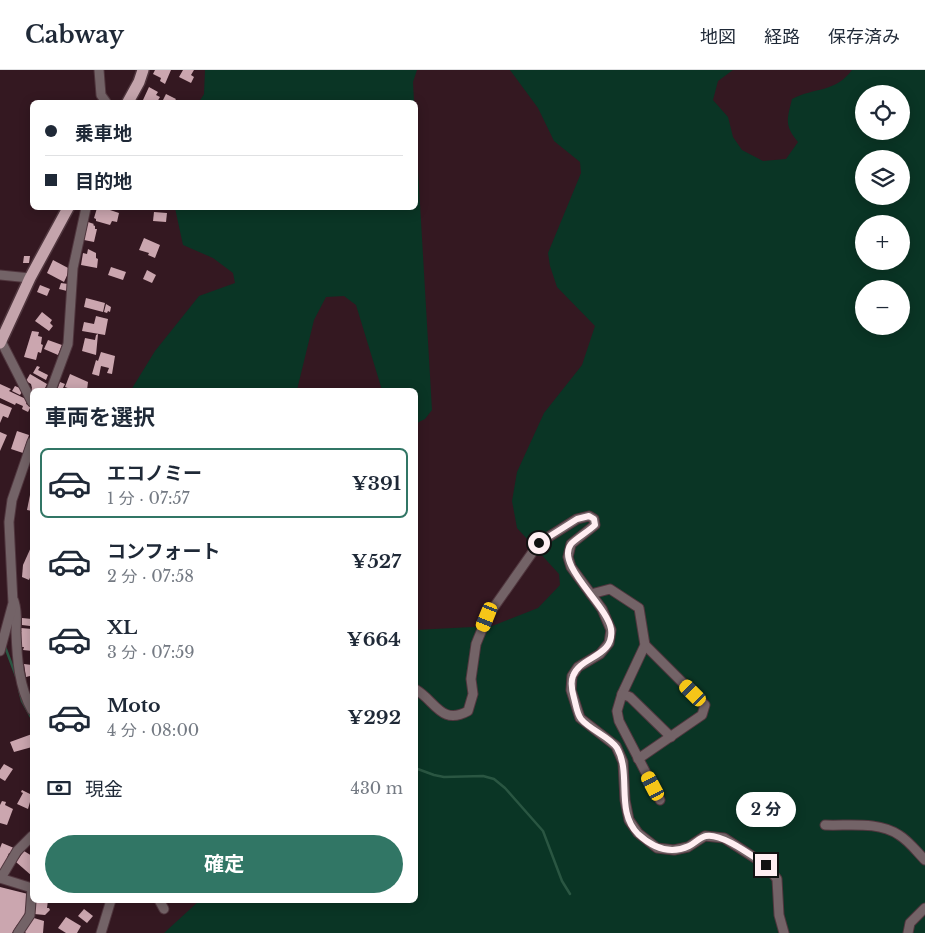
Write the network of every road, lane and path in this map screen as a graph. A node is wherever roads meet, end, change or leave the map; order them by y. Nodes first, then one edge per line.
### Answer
1 (99, 70) edge
2 (143, 70) edge
3 (105, 100) edge
4 (129, 100) edge
5 (67, 210) edge
6 (86, 210) edge
7 (0, 275) edge
8 (30, 278) junction
9 (0, 342) edge
10 (52, 388) edge
11 (30, 398) edge
12 (30, 448) edge
13 (591, 594) junction
14 (13, 599) junction
15 (2, 644) edge
16 (645, 645) junction
17 (418, 691) edge
18 (622, 694) junction
19 (30, 706) edge
20 (671, 737) junction
21 (638, 759) junction
22 (660, 800) dead end
23 (825, 825) dead end
24 (30, 838) edge
25 (925, 860) edge
26 (0, 878) edge
27 (30, 887) edge
28 (31, 903) edge
29 (110, 903) edge
30 (161, 903) edge
31 (925, 908) edge
32 (164, 909) dead end
33 (18, 933) edge
34 (101, 933) edge
35 (784, 933) edge
36 (908, 933) edge

1 - 3 street
2 - 4 main road
5 - 8 main road
6 - 10 street
7 - 8 street
8 - 9 main road
9 - 11 street
12 - 14 street
13 - 16 street
13 - 17 street
13 - 35 street
14 - 15 street
14 - 19 street
16 - 18 street
16 - 20 street
18 - 20 street
18 - 21 street
20 - 21 street
21 - 22 street
23 - 25 street
24 - 26 street
26 - 27 street
28 - 33 street
29 - 34 street
30 - 32 street
31 - 36 street

